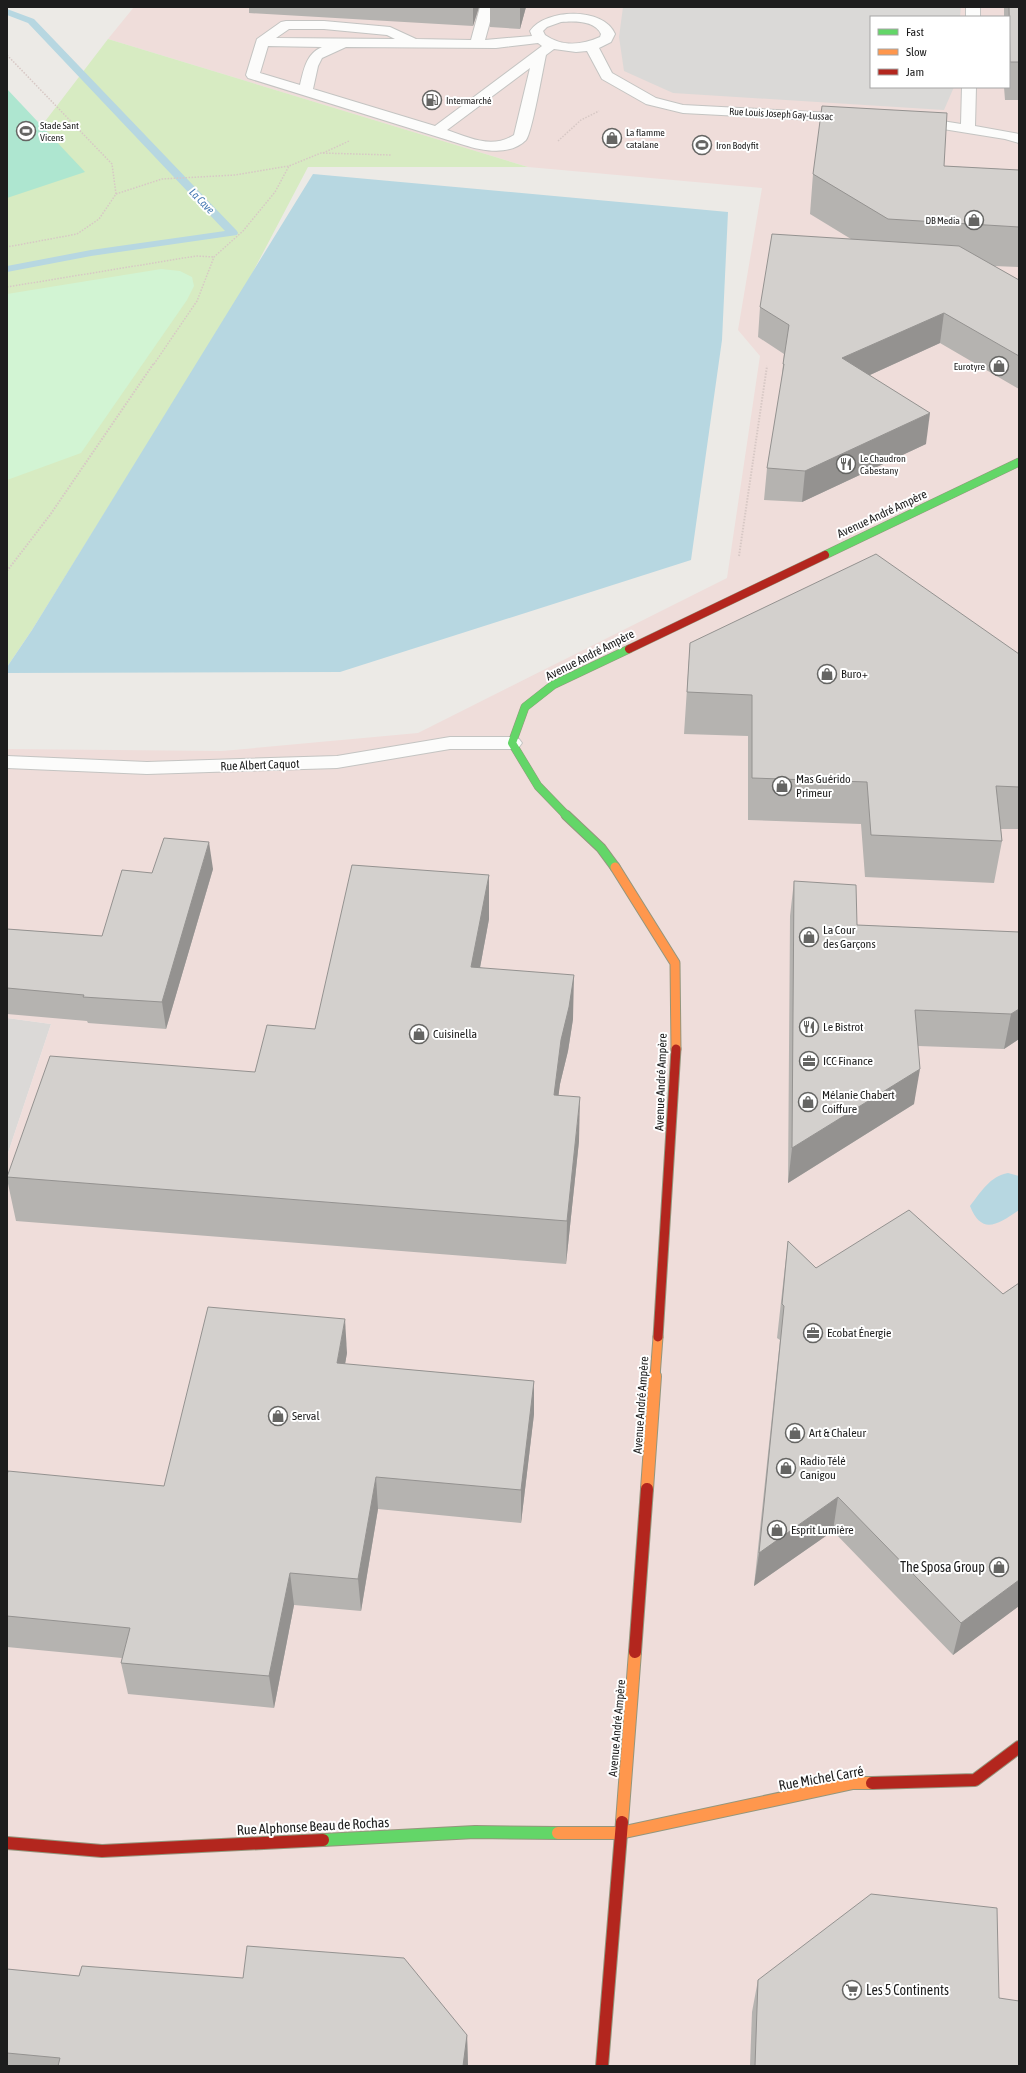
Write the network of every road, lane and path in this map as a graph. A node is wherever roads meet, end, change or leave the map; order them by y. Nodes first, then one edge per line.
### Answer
1 (487, 7) edge
2 (596, 7) edge
3 (593, 20) junction
4 (262, 42) junction
5 (348, 43) junction
6 (413, 43) junction
7 (477, 44) junction
8 (543, 46) junction
9 (591, 46) junction
10 (7, 55) edge
11 (969, 88) edge
12 (306, 91) junction
13 (632, 92) junction
14 (867, 119) edge
15 (906, 121) edge
16 (968, 128) junction
17 (437, 131) junction
18 (1019, 138) edge
19 (553, 145) dead end
20 (393, 155) dead end
21 (289, 166) junction
22 (116, 194) junction
23 (7, 247) edge
24 (214, 257) junction
25 (7, 287) edge
26 (767, 366) dead end
27 (1019, 462) edge
28 (7, 571) edge
29 (733, 598) junction
30 (512, 743) junction
31 (7, 762) edge
32 (1019, 1747) edge
33 (620, 1833) junction
34 (7, 1843) edge
35 (602, 2066) edge

1 - 7 street
2 - 3 street
3 - 8 street
3 - 9 street
4 - 5 street
4 - 6 street
4 - 12 street
5 - 6 street
5 - 12 street
6 - 7 street
7 - 8 street
8 - 9 street
8 - 17 street
8 - 17 street
9 - 13 street, Rue Louis Joseph Gay-Lussac
10 - 22 path
11 - 16 street
12 - 17 street
13 - 14 street, Rue Louis Joseph Gay-Lussac
13 - 19 path
15 - 16 street
16 - 18 street
20 - 21 path
21 - 22 path
21 - 24 path
22 - 23 path
24 - 25 path
24 - 28 path
26 - 29 path
27 - 29 street, Avenue André Ampère
29 - 30 street, Avenue André Ampère
30 - 31 street, Rue Albert Caquot
30 - 33 street, Avenue André Ampère
32 - 33 street, Rue Michel Carré
33 - 34 street, Rue Alphonse Beau de Rochas
33 - 35 street, Avenue André Ampère

